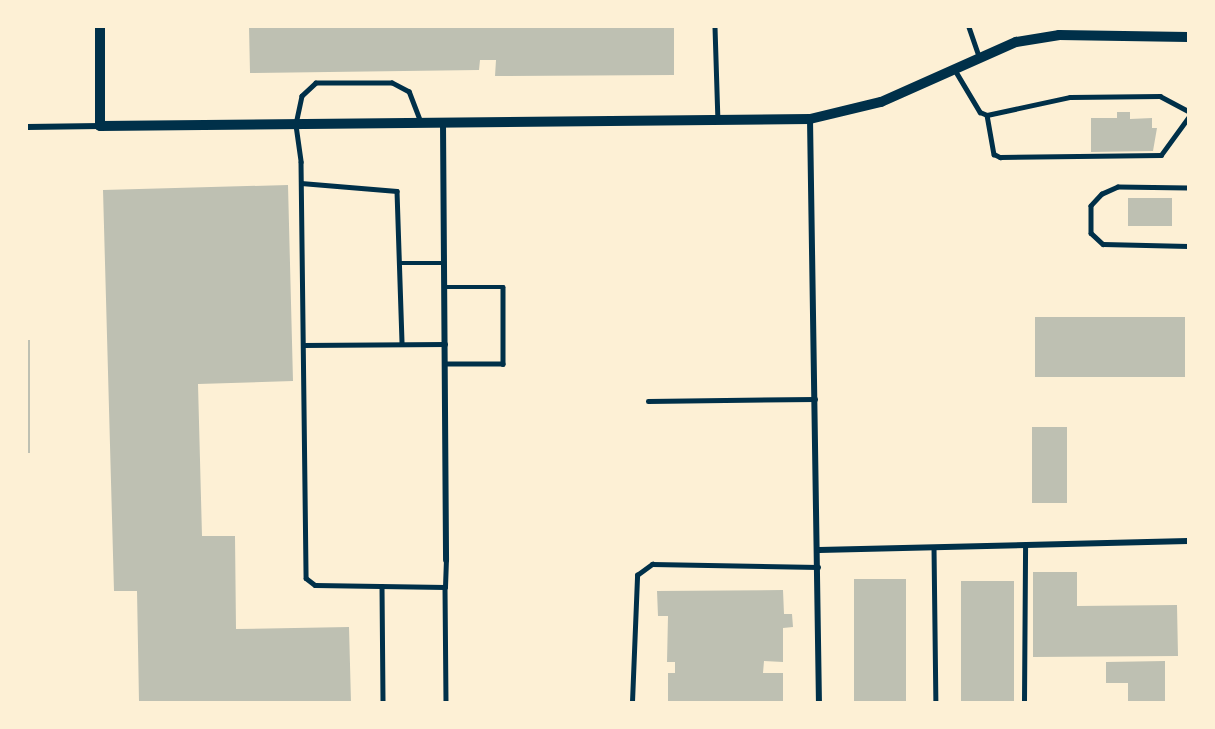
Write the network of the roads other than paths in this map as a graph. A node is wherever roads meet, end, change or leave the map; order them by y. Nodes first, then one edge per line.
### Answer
1 (100, 27) edge
2 (715, 27) edge
3 (969, 27) edge
4 (1188, 37) edge
5 (980, 59) junction
6 (955, 70) junction
7 (1188, 111) edge
8 (987, 115) junction
9 (810, 118) junction
10 (1188, 118) edge
11 (718, 120) junction
12 (443, 123) junction
13 (296, 124) junction
14 (421, 124) junction
15 (100, 126) junction
16 (27, 127) edge
17 (301, 183) junction
18 (1188, 188) edge
19 (1188, 246) edge
20 (401, 263) junction
21 (444, 263) junction
22 (444, 287) junction
23 (402, 344) junction
24 (445, 344) junction
25 (303, 345) junction
26 (445, 363) junction
27 (816, 399) junction
28 (648, 401) dead end
29 (1188, 541) edge
30 (1024, 545) junction
31 (934, 547) junction
32 (819, 550) junction
33 (446, 560) joint
34 (819, 567) junction
35 (382, 586) junction
36 (445, 587) junction
37 (383, 702) edge
38 (446, 702) edge
39 (632, 702) edge
40 (819, 702) edge
41 (936, 702) edge
42 (1024, 702) edge

1 - 15 street
2 - 11 lane
3 - 5 lane
4 - 5 street
5 - 6 street
6 - 8 lane
6 - 9 street
7 - 8 lane
8 - 10 lane
9 - 11 street
9 - 27 street
11 - 12 street
12 - 14 street
12 - 21 street
13 - 14 street
13 - 14 lane
13 - 15 street
13 - 17 lane
15 - 16 street
17 - 20 lane
17 - 25 lane
18 - 19 lane
20 - 21 lane
20 - 23 lane
21 - 22 street
22 - 24 street
22 - 26 lane
23 - 24 lane
23 - 25 lane
24 - 26 street
25 - 35 lane
26 - 33 street
27 - 28 lane
27 - 32 street
29 - 30 street
30 - 31 street
30 - 42 lane
31 - 32 street
31 - 41 lane
32 - 34 street
33 - 36 lane
34 - 39 lane
34 - 40 street
35 - 36 lane
35 - 37 lane
36 - 38 lane

